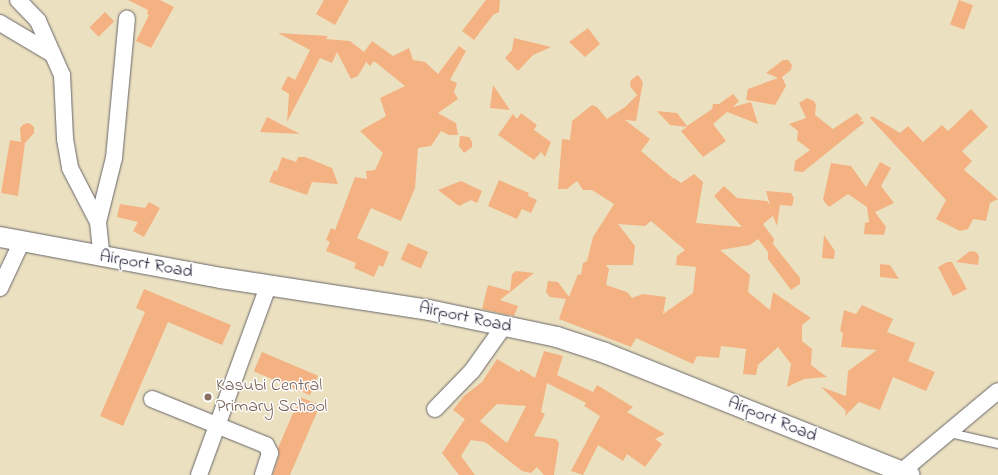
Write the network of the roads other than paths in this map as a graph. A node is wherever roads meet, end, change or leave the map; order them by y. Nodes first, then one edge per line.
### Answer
1 (18, 0) edge
2 (127, 19) dead end
3 (0, 23) edge
4 (52, 54) junction
5 (98, 222) junction
6 (0, 238) edge
7 (22, 241) junction
8 (102, 258) junction
9 (268, 286) junction
10 (0, 288) edge
11 (504, 326) junction
12 (998, 391) edge
13 (152, 399) dead end
14 (435, 409) dead end
15 (217, 426) junction
16 (950, 433) junction
17 (998, 444) edge
18 (906, 473) edge
19 (198, 475) edge
20 (263, 475) edge

1 - 4 street
2 - 5 street
3 - 4 street
4 - 5 street
5 - 8 street
6 - 7 street, Airport Road
7 - 8 street, Airport Road
7 - 10 street
8 - 9 street, Airport Road
9 - 11 street, Airport Road
9 - 15 street
11 - 14 street
11 - 18 street, Airport Road
12 - 16 street
13 - 15 street
15 - 19 street
15 - 20 street
16 - 17 lane
16 - 18 street

